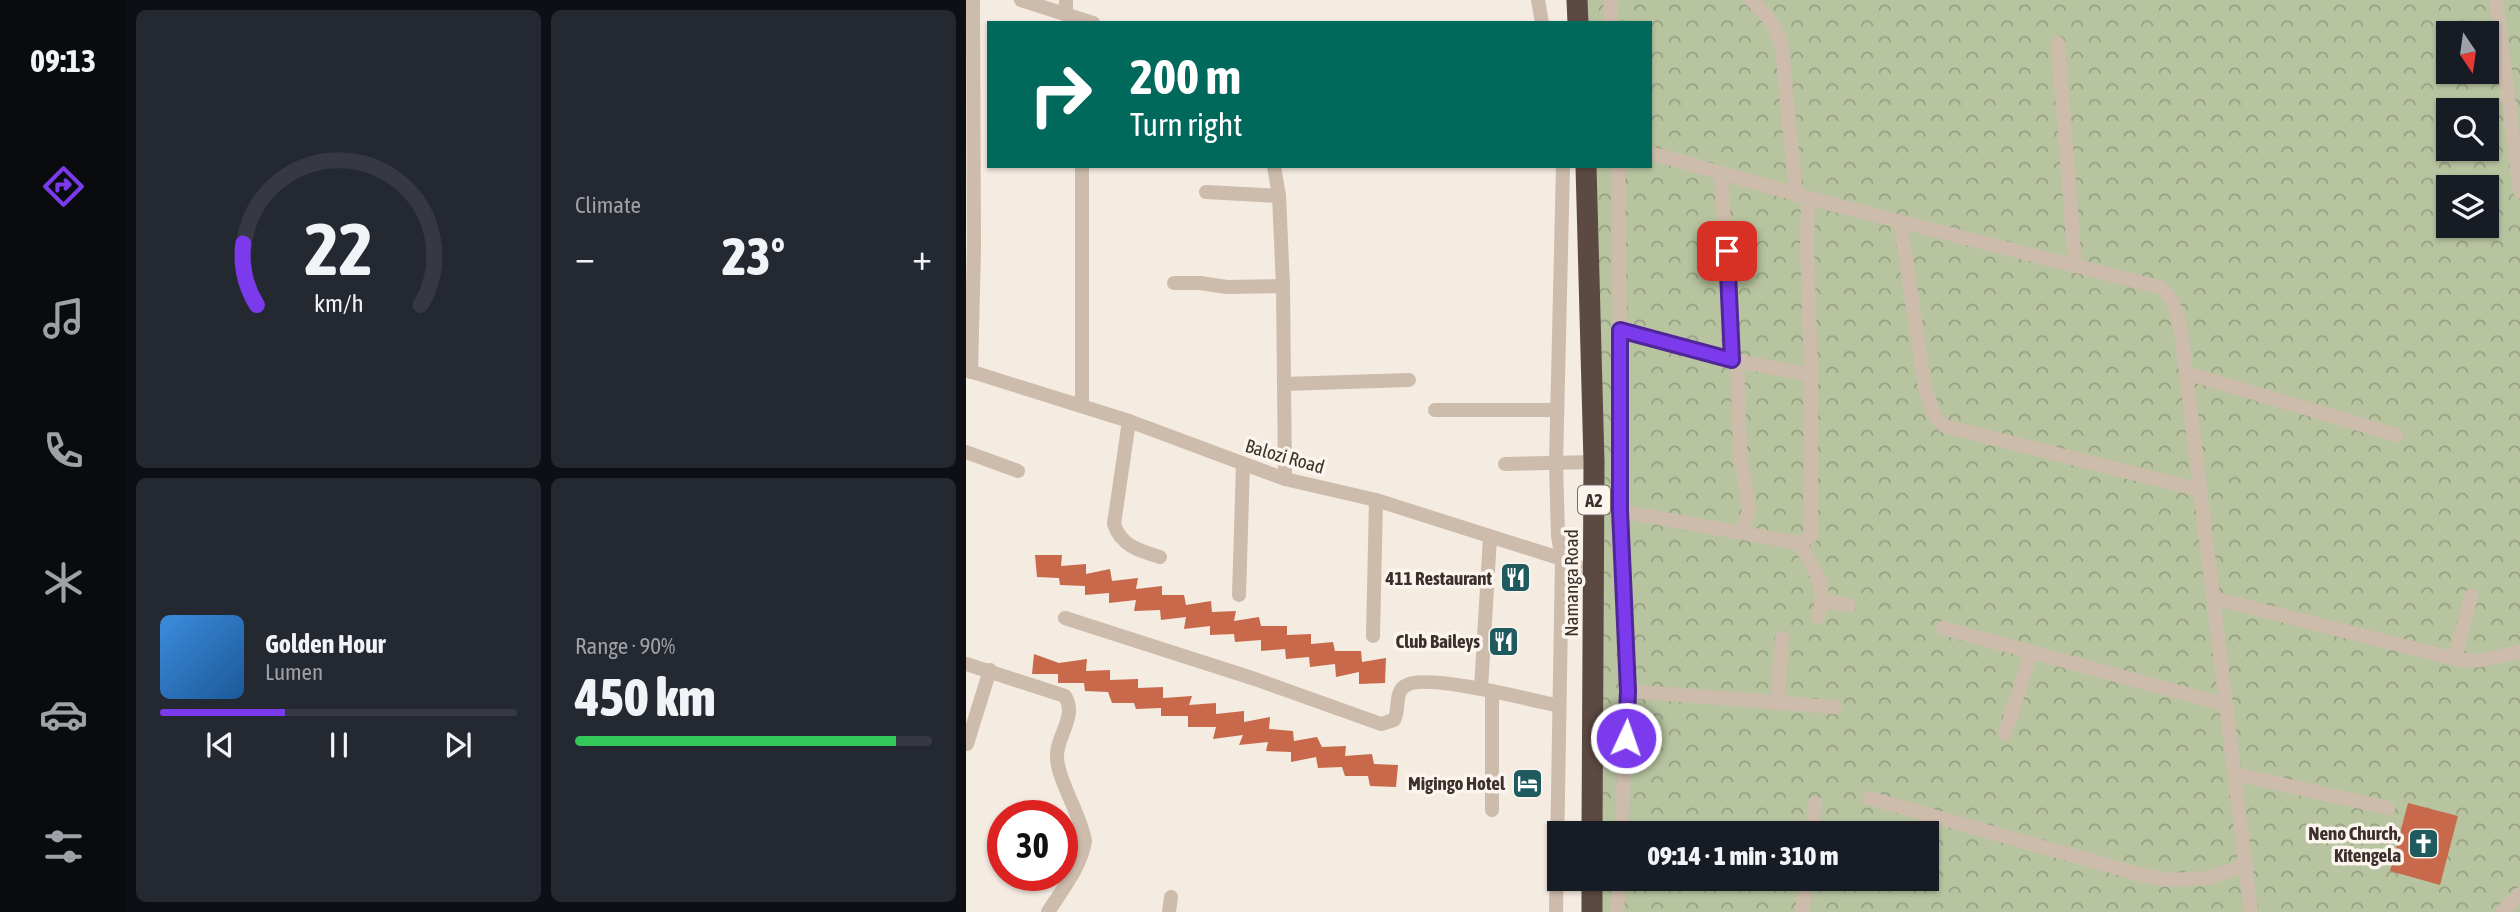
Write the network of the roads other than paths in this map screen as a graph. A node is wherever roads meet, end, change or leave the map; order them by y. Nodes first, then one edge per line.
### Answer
1 (973, 0) edge
2 (1021, 0) edge
3 (1538, 0) edge
4 (1577, 0) edge
5 (1610, 0) edge
6 (1751, 0) edge
7 (2496, 0) edge
8 (1066, 7) edge
9 (1086, 21) edge
10 (1542, 21) edge
11 (1578, 21) edge
12 (1611, 21) edge
13 (2058, 43) dead end
14 (1652, 154) edge
15 (1082, 168) edge
16 (1274, 168) edge
17 (1563, 168) edge
18 (1586, 168) edge
19 (1618, 168) edge
20 (1721, 173) junction
21 (1206, 192) dead end
22 (2520, 192) edge
23 (1279, 195) junction
24 (1802, 197) junction
25 (1900, 221) junction
26 (2075, 264) junction
27 (1174, 283) dead end
28 (1283, 286) junction
29 (1620, 330) junction
30 (1735, 360) junction
31 (969, 371) edge
32 (2186, 373) junction
33 (1811, 375) junction
34 (1409, 380) dead end
35 (1284, 384) junction
36 (1082, 406) junction
37 (1435, 410) dead end
38 (1556, 410) junction
39 (1129, 421) junction
40 (2396, 435) dead end
41 (966, 452) edge
42 (1594, 462) junction
43 (1242, 464) junction
44 (1505, 464) dead end
45 (1556, 464) junction
46 (1018, 471) dead end
47 (1285, 479) junction
48 (2200, 490) junction
49 (1376, 500) junction
50 (1620, 511) junction
51 (1741, 533) junction
52 (1490, 537) junction
53 (1799, 543) junction
54 (1160, 557) dead end
55 (1562, 559) junction
56 (1595, 575) junction
57 (1238, 596) dead end
58 (2471, 596) dead end
59 (2213, 598) junction
60 (1823, 601) junction
61 (1849, 605) dead end
62 (1818, 617) dead end
63 (1065, 618) dead end
64 (1943, 628) dead end
65 (1373, 636) dead end
66 (1783, 638) dead end
67 (2031, 652) junction
68 (2520, 652) edge
69 (2455, 659) junction
70 (966, 664) edge
71 (990, 670) junction
72 (1486, 690) junction
73 (1628, 691) junction
74 (1777, 704) junction
75 (2227, 705) junction
76 (1559, 706) junction
77 (1835, 707) dead end
78 (2005, 734) dead end
79 (967, 744) edge
80 (2235, 774) junction
81 (1869, 798) dead end
82 (1815, 803) dead end
83 (2388, 808) dead end
84 (1492, 810) dead end
85 (1592, 821) edge
86 (1622, 821) edge
87 (1813, 821) edge
88 (2246, 865) junction
89 (1592, 891) edge
90 (1618, 891) edge
91 (1804, 891) edge
92 (2520, 894) edge
93 (1171, 897) dead end
94 (1048, 912) edge
95 (1169, 912) edge
96 (1556, 912) edge
97 (1592, 912) edge
98 (1617, 912) edge
99 (1802, 912) edge
100 (2253, 912) edge
101 (2502, 912) edge

1 - 31 street
2 - 8 street
3 - 10 street
4 - 11 highway
5 - 12 street
6 - 24 street
7 - 22 street
8 - 9 street
13 - 26 street
14 - 20 street
15 - 36 street
16 - 23 street
17 - 38 street
18 - 42 highway, Namanga Road / A2
19 - 29 street
20 - 24 street
20 - 30 street
21 - 23 street
23 - 28 street
24 - 25 street
24 - 33 street
25 - 26 street
25 - 48 street
26 - 32 street
27 - 28 street
28 - 35 street
29 - 30 street
29 - 50 street
30 - 33 street
30 - 51 street
31 - 36 street, Balozi Road
32 - 40 street
32 - 48 street
33 - 53 street
34 - 35 street
35 - 47 street
36 - 39 street, Balozi Road
37 - 38 street
38 - 45 street
39 - 43 street, Balozi Road
39 - 54 street
41 - 46 street
42 - 45 street
42 - 56 highway, Namanga Road / A2
43 - 47 street, Balozi Road
43 - 57 street
44 - 45 street
45 - 55 street
47 - 49 street, Balozi Road
48 - 59 street
49 - 52 street, Balozi Road
49 - 65 street
50 - 51 street
50 - 73 street
51 - 53 street
52 - 55 street, Balozi Road
52 - 72 street
53 - 60 street
55 - 56 street, Balozi Road
55 - 76 street
56 - 85 highway, Namanga Road / A2
58 - 69 street
59 - 69 street
59 - 75 street
60 - 61 street
60 - 62 street
63 - 72 street
64 - 67 street
66 - 74 street
67 - 75 street
67 - 78 street
68 - 69 street
70 - 71 street
71 - 79 street
71 - 94 street
72 - 76 street
72 - 84 street
73 - 74 street
73 - 86 street
74 - 77 street
75 - 80 street
76 - 96 street
80 - 83 street
80 - 88 street
81 - 88 street
82 - 87 street
88 - 100 street
89 - 97 highway
90 - 98 street
91 - 99 street
92 - 101 street
93 - 95 street

